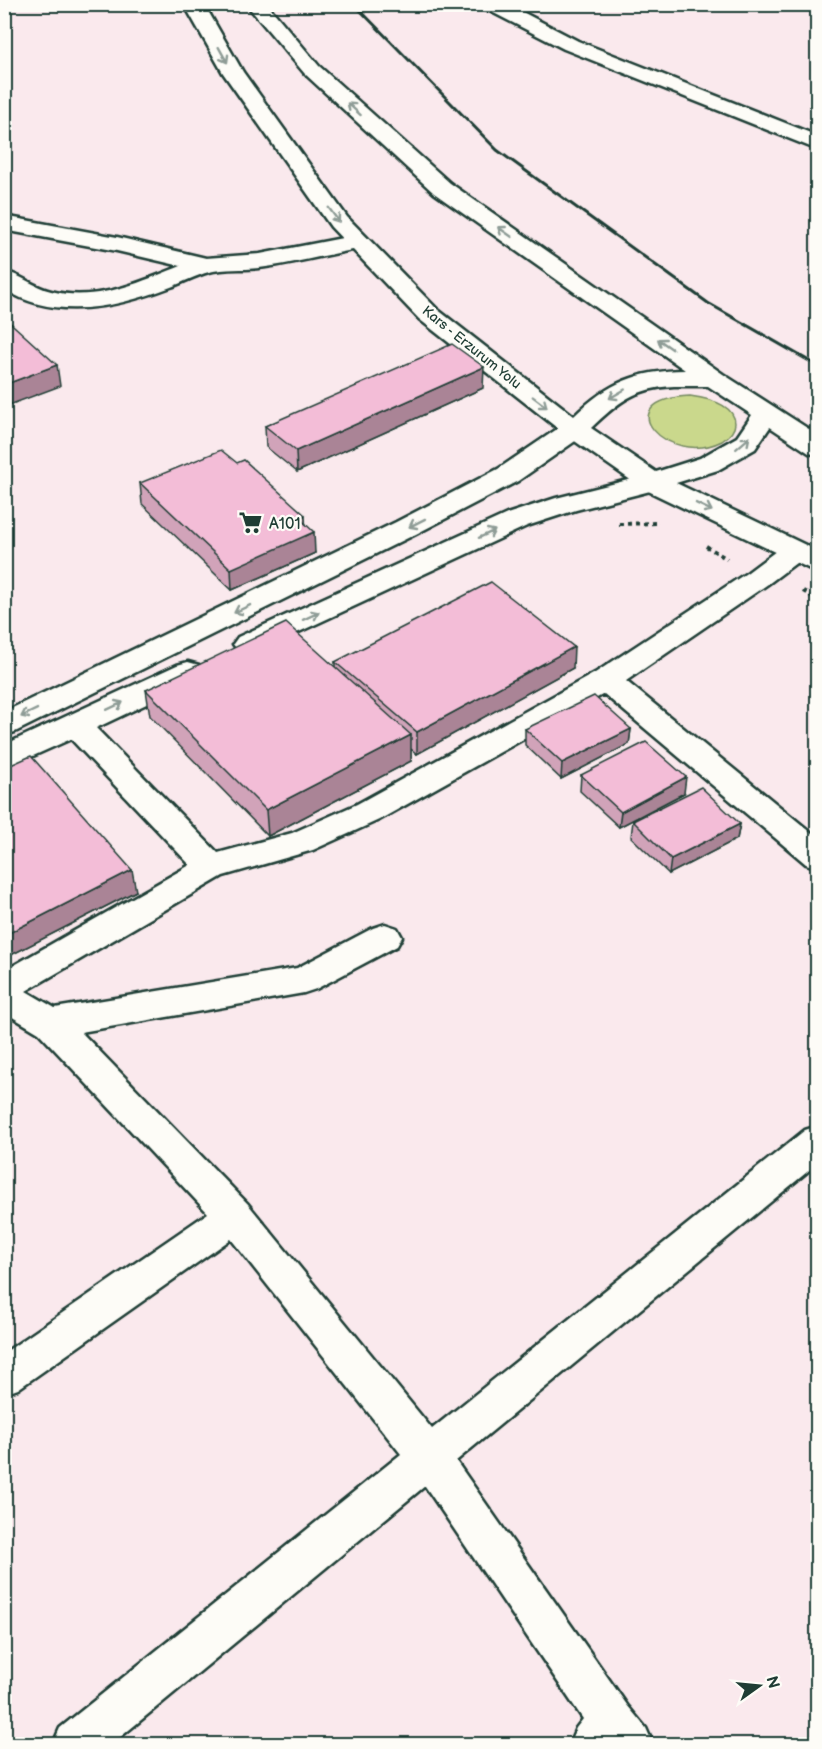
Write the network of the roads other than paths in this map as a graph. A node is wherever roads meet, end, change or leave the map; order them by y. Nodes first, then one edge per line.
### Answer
1 (194, 4) edge
2 (256, 4) edge
3 (491, 4) edge
4 (818, 144) edge
5 (4, 223) edge
6 (358, 242) junction
7 (206, 265) junction
8 (4, 278) edge
9 (714, 379) junction
10 (766, 414) junction
11 (575, 429) junction
12 (818, 447) edge
13 (652, 482) junction
14 (806, 556) edge
15 (606, 680) junction
16 (75, 724) junction
17 (4, 725) edge
18 (4, 758) edge
19 (818, 856) edge
20 (212, 867) junction
21 (385, 937) dead end
22 (4, 988) edge
23 (4, 995) edge
24 (51, 1023) junction
25 (818, 1141) edge
26 (235, 1215) junction
27 (4, 1376) edge
28 (429, 1457) junction
29 (611, 1737) edge
30 (76, 1744) edge

1 -> 6 main road, Kars - Erzurum Yolu
9 -> 2 main road
3 - 4 main road
5 - 7 main road
6 - 7 main road
6 -> 11 main road, Kars - Erzurum Yolu
7 - 8 main road
9 - 10 main road
9 -> 11 main road
10 - 12 main road
13 -> 10 main road
11 - 13 main road, Kars - Erzurum Yolu
11 -> 17 main road
13 -> 14 main road, Kars - Erzurum Yolu
16 -> 13 main road
14 - 15 main road
15 - 19 main road
15 - 20 main road
16 - 18 main road
16 - 20 main road
20 - 22 main road
21 - 24 main road
23 - 24 main road
24 - 26 main road
25 - 28 main road
26 - 27 main road
26 - 28 main road
28 - 29 main road
28 - 30 main road

